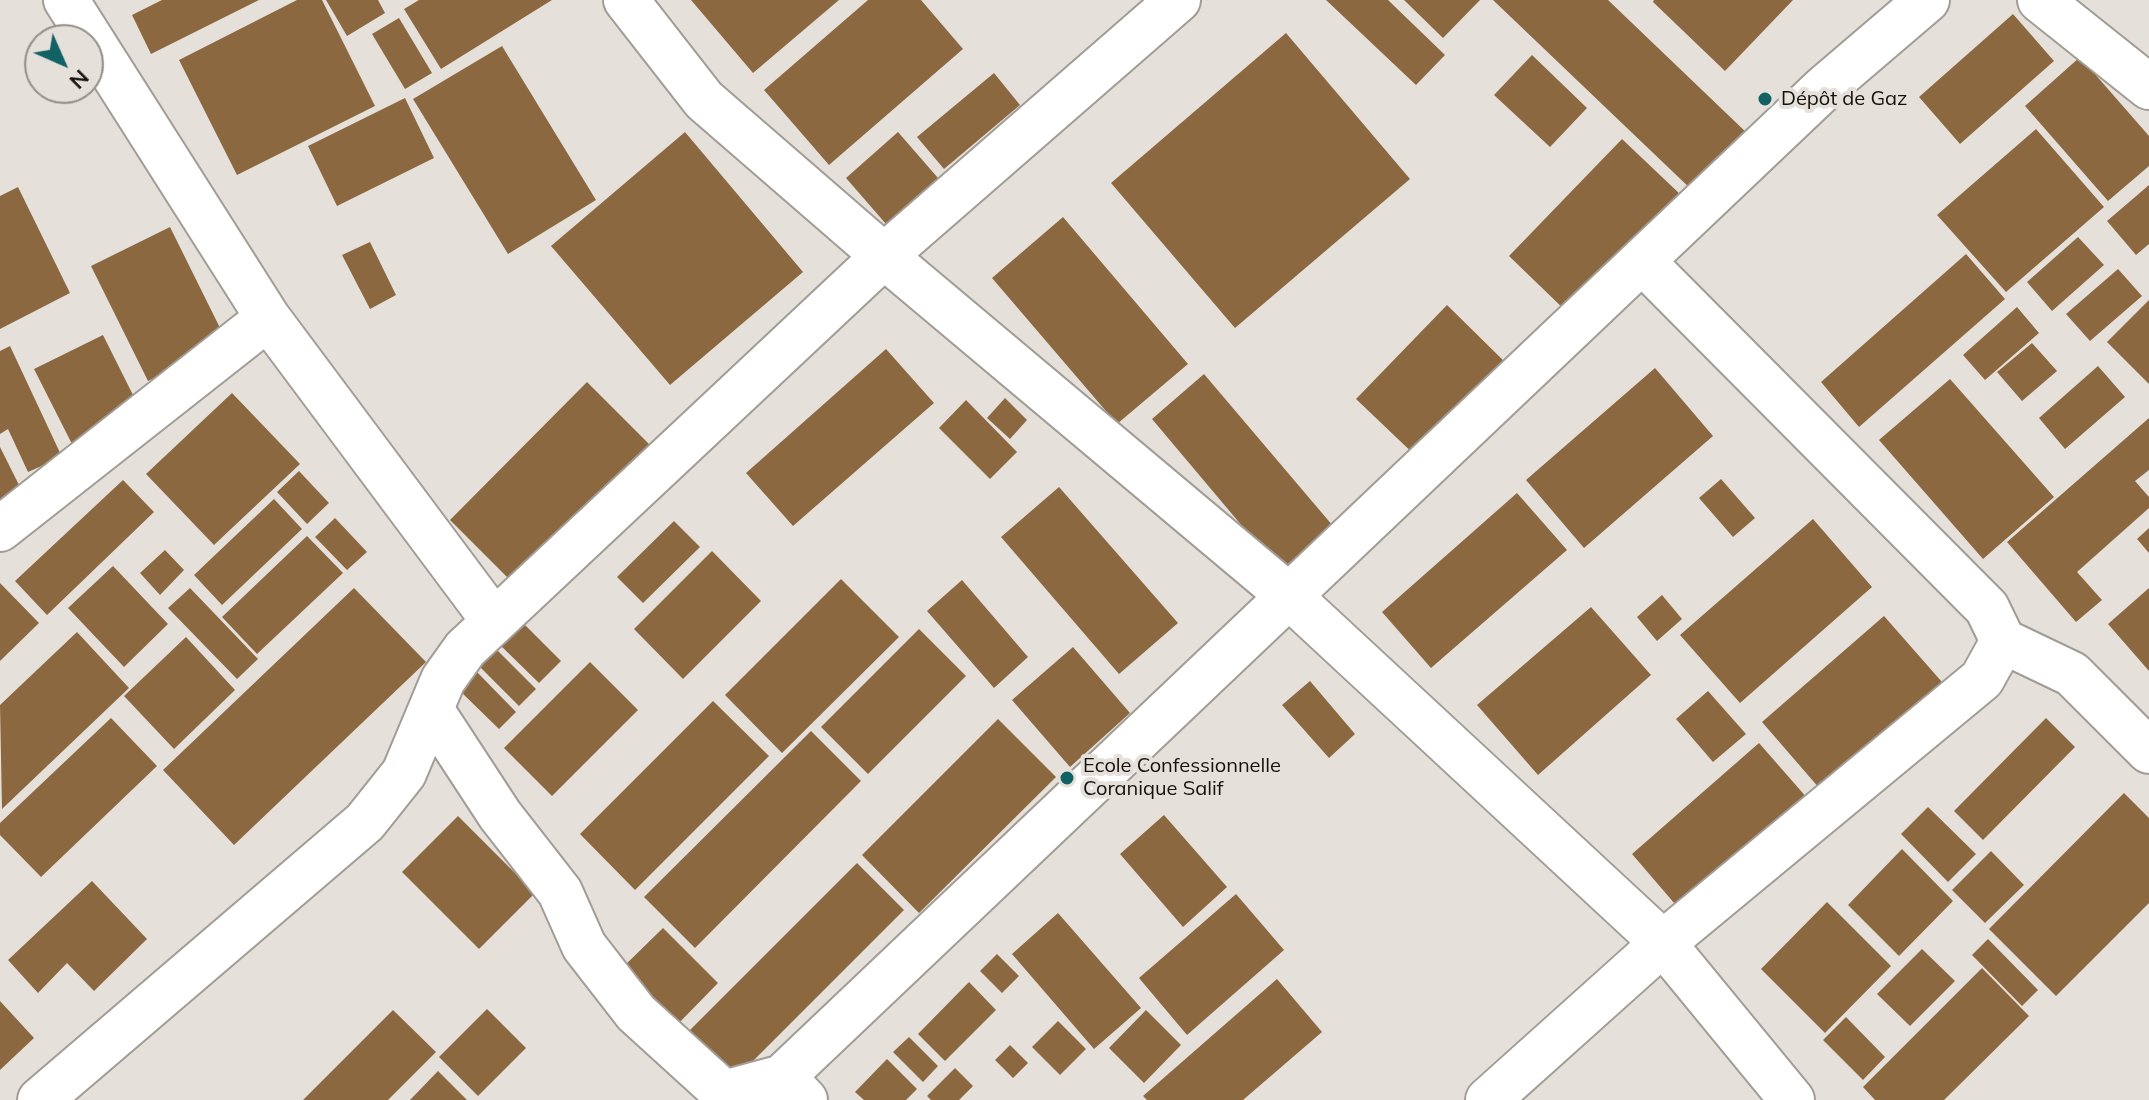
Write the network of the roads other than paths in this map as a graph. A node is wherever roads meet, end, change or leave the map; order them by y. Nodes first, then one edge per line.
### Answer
1 (66, 0) edge
2 (626, 0) edge
3 (1178, 0) edge
4 (1927, 0) edge
5 (2040, 0) edge
6 (2149, 87) edge
7 (884, 256) junction
8 (1642, 261) junction
9 (268, 318) junction
10 (0, 529) edge
11 (1289, 596) junction
12 (494, 621) junction
13 (2003, 641) junction
14 (432, 711) junction
15 (2149, 751) edge
16 (1663, 943) junction
17 (782, 1092) edge
18 (40, 1100) edge
19 (1488, 1100) edge
20 (1792, 1100) edge

1 - 9 street
2 - 7 street
3 - 7 street
4 - 8 street
5 - 6 street
7 - 11 street
7 - 12 street
8 - 11 street
8 - 13 street
9 - 10 street
9 - 12 street
11 - 16 street
11 - 17 street
12 - 14 street
13 - 15 street
13 - 16 street
14 - 17 street
14 - 18 street
16 - 19 street
16 - 20 street

